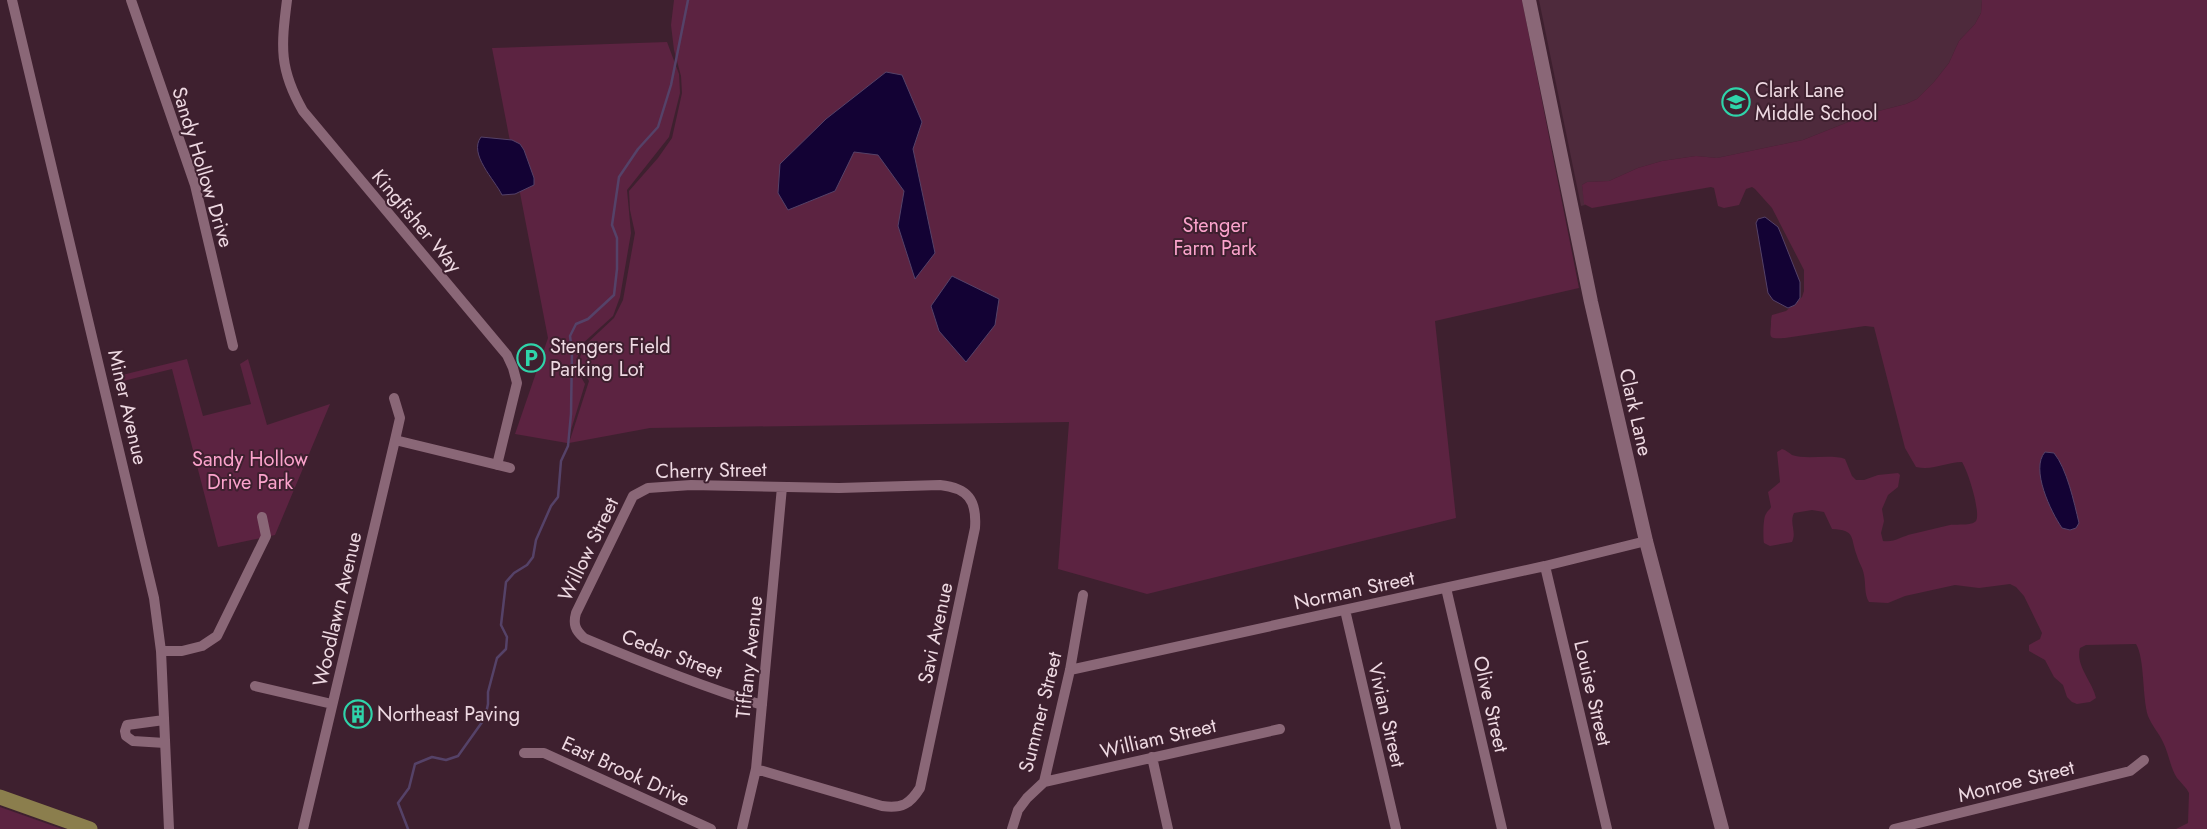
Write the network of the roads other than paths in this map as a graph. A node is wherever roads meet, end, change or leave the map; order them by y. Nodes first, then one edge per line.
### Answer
1 (12, 0) edge
2 (131, 0) edge
3 (287, 0) edge
4 (1529, 0) edge
5 (233, 346) dead end
6 (394, 398) dead end
7 (395, 440) junction
8 (497, 465) junction
9 (510, 468) dead end
10 (782, 487) junction
11 (640, 490) joint
12 (262, 517) dead end
13 (1646, 541) junction
14 (1545, 566) junction
15 (1446, 588) junction
16 (1083, 595) dead end
17 (1345, 610) junction
18 (575, 626) joint
19 (161, 651) junction
20 (1070, 670) junction
21 (255, 686) dead end
22 (332, 704) junction
23 (762, 705) junction
24 (164, 720) junction
25 (1280, 729) dead end
26 (165, 743) junction
27 (524, 753) dead end
28 (1152, 757) junction
29 (2144, 760) dead end
30 (756, 769) junction
31 (1044, 782) junction
32 (0, 797) edge
33 (90, 829) edge
34 (169, 829) edge
35 (303, 829) edge
36 (711, 829) edge
37 (742, 829) edge
38 (1012, 829) edge
39 (1168, 829) edge
40 (1396, 829) edge
41 (1502, 829) edge
42 (1607, 829) edge
43 (1722, 829) edge
44 (1894, 829) edge

1 - 19 street, Miner Avenue
2 - 5 street, Sandy Hollow Drive
3 - 8 street, Kingfisher Way
4 - 13 main road, Clark Lane
6 - 7 street, Woodlawn Avenue
7 - 8 street
7 - 22 street, Woodlawn Avenue
8 - 9 street
10 - 11 street, Cherry Street
10 - 23 street, Tiffany Avenue
10 - 30 street, Savi Avenue
11 - 18 street, Willow Street
12 - 19 street
13 - 14 street, Norman Street
13 - 43 main road, Clark Lane
14 - 15 street, Norman Street
14 - 42 street, Louise Street
15 - 17 street, Norman Street
15 - 41 street, Olive Street
16 - 20 street, Summer Street
17 - 20 street, Norman Street
17 - 40 street, Vivian Street
18 - 23 street, Cedar Street
19 - 24 street, Miner Avenue
20 - 31 street, Summer Street
21 - 22 street
22 - 35 street, Woodlawn Avenue
23 - 30 street, Tiffany Avenue
24 - 26 street, Miner Avenue
24 - 26 street
25 - 28 street, William Street
26 - 34 street, Miner Avenue
27 - 36 street, East Brook Drive
28 - 31 street, William Street
28 - 39 street
29 - 44 street, Monroe Street
30 - 37 street, Tiffany Avenue
31 - 38 street, Summer Street
32 - 33 main road

